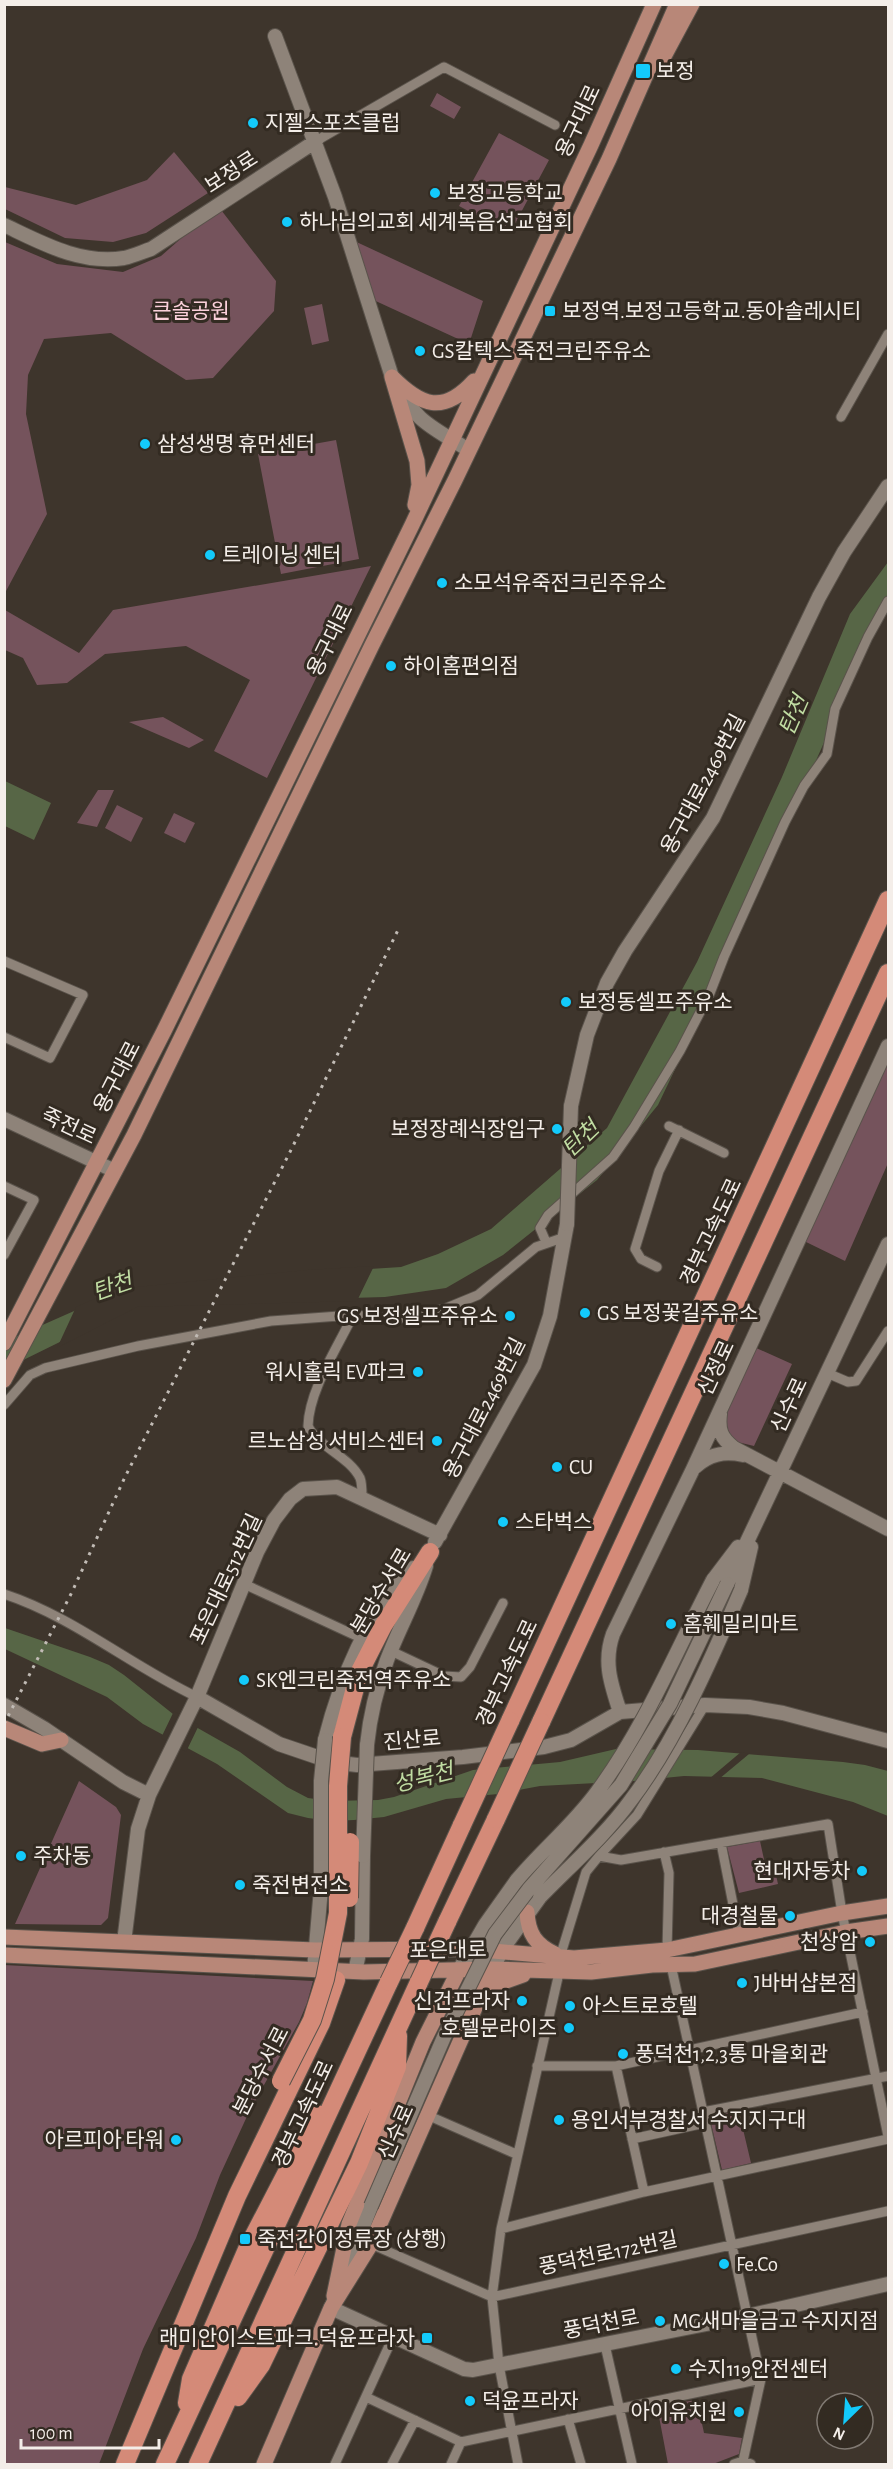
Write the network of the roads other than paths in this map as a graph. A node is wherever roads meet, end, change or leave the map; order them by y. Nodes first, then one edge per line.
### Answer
1 (654, 4) edge
2 (677, 4) edge
3 (692, 4) edge
4 (275, 36) dead end
5 (555, 126) dead end
6 (620, 136) junction
7 (316, 141) junction
8 (4, 225) edge
9 (888, 334) edge
10 (495, 344) junction
11 (483, 370) junction
12 (392, 377) junction
13 (487, 411) junction
14 (841, 417) dead end
15 (451, 439) junction
16 (469, 450) junction
17 (888, 486) edge
18 (412, 525) junction
19 (888, 601) edge
20 (888, 900) edge
21 (4, 961) edge
22 (888, 973) edge
23 (4, 1037) edge
24 (888, 1046) edge
25 (4, 1119) edge
26 (669, 1126) dead end
27 (679, 1130) junction
28 (724, 1153) dead end
29 (98, 1163) junction
30 (115, 1171) junction
31 (4, 1186) edge
32 (566, 1231) junction
33 (546, 1242) junction
34 (888, 1244) edge
35 (7, 1245) edge
36 (4, 1256) edge
37 (657, 1267) dead end
38 (353, 1315) junction
39 (888, 1331) edge
40 (4, 1343) edge
41 (827, 1373) junction
42 (4, 1380) edge
43 (4, 1405) edge
44 (720, 1411) junction
45 (748, 1455) junction
46 (693, 1469) junction
47 (781, 1473) junction
48 (362, 1497) junction
49 (756, 1524) junction
50 (888, 1529) edge
51 (440, 1535) junction
52 (430, 1552) junction
53 (720, 1582) junction
54 (243, 1584) junction
55 (4, 1594) edge
56 (503, 1603) dead end
57 (363, 1639) junction
58 (391, 1651) junction
59 (197, 1697) junction
60 (4, 1705) edge
61 (705, 1705) junction
62 (620, 1712) junction
63 (4, 1728) edge
64 (61, 1740) junction
65 (347, 1740) junction
66 (888, 1741) edge
67 (149, 1795) junction
68 (721, 1843) junction
69 (664, 1852) junction
70 (599, 1856) junction
71 (363, 1887) junction
72 (321, 1888) junction
73 (888, 1906) edge
74 (527, 1912) junction
75 (842, 1913) junction
76 (888, 1926) edge
77 (846, 1932) junction
78 (739, 1935) junction
79 (4, 1937) edge
80 (124, 1942) junction
81 (360, 1949) junction
82 (470, 1949) junction
83 (315, 1950) junction
84 (501, 1952) junction
85 (524, 1953) junction
86 (4, 1955) edge
87 (560, 1957) junction
88 (669, 1957) junction
89 (492, 1969) junction
90 (314, 1970) junction
91 (459, 1970) junction
92 (527, 1971) junction
93 (355, 1972) junction
94 (559, 1973) junction
95 (450, 1987) junction
96 (479, 1999) junction
97 (862, 2012) junction
98 (689, 2050) junction
99 (537, 2066) junction
100 (616, 2066) junction
101 (888, 2076) edge
102 (876, 2078) junction
103 (286, 2084) junction
104 (703, 2112) junction
105 (427, 2115) junction
106 (705, 2123) junction
107 (888, 2137) edge
108 (632, 2139) junction
109 (516, 2154) junction
110 (716, 2175) junction
111 (644, 2192) junction
112 (888, 2211) edge
113 (501, 2229) junction
114 (370, 2244) junction
115 (731, 2245) junction
116 (888, 2284) edge
117 (492, 2297) junction
118 (331, 2308) junction
119 (747, 2316) junction
120 (393, 2337) junction
121 (605, 2345) junction
122 (499, 2366) junction
123 (761, 2379) junction
124 (366, 2397) junction
125 (620, 2409) junction
126 (568, 2419) junction
127 (415, 2420) junction
128 (511, 2431) junction
129 (461, 2442) junction
130 (743, 2463) edge
131 (113, 2464) edge
132 (125, 2464) edge
133 (165, 2464) edge
134 (198, 2464) edge
135 (264, 2464) edge
136 (335, 2464) edge
137 (392, 2464) edge
138 (451, 2464) edge
139 (518, 2464) edge
140 (581, 2464) edge
141 (632, 2464) edge

1 - 10 main road, 용구대로
2 - 6 main road, 용구대로
3 - 6 main road
4 - 7 street
5 - 7 street
6 - 13 main road, 용구대로
7 - 8 street, 보정로
7 - 12 street
9 - 14 street
10 - 11 main road, 용구대로
10 - 13 main road
11 - 12 main road
11 - 15 main road, 용구대로
12 - 15 street
12 - 18 main road
13 - 16 main road, 용구대로
15 - 16 street
15 - 18 main road, 용구대로
16 - 30 main road, 용구대로
17 - 32 street, 용구대로2469번길, bridge
18 - 29 main road, 용구대로
19 - 33 street
20 - 133 highway, 경부고속도로, bridge
21 - 23 street
22 - 134 highway, bridge
24 - 44 street, 신정로
25 - 29 street, 죽전로
26 - 27 street
27 - 28 street
27 - 37 street
29 - 30 street, 죽전로
29 - 40 main road, 용구대로
30 - 42 main road, 용구대로
31 - 35 street
32 - 33 street
32 - 51 street, 용구대로2469번길
33 - 38 street
34 - 41 street, 신수로
35 - 36 street
38 - 43 street
38 - 48 street
39 - 41 street
41 - 47 street, 신수로
44 - 45 street
44 - 46 street, 신정로
45 - 46 street
45 - 47 street
46 - 62 street, 신정로
47 - 49 street, 신수로
47 - 50 street
48 - 51 street, 포은대로512번길
48 - 54 street, 포은대로512번길
49 - 53 street, 신수로
49 - 74 street, bridge
51 - 52 street, 용구대로2469번길
52 - 57 street
52 - 58 street
52 - 65 highway, 분당수서로
53 - 82 street, bridge
53 - 118 street, bridge
54 - 57 street
54 - 59 street, 포은대로512번길
55 - 59 street, 진산로
56 - 58 street
57 - 65 street
58 - 65 street
59 - 62 street, 진산로
59 - 67 street, 포은대로512번길
60 - 64 street
61 - 62 street, 진산로
61 - 66 street, 진산로
61 - 70 street
63 - 64 main road
64 - 67 street
65 - 71 street, bridge
65 - 72 street, bridge
65 - 103 highway, 분당수서로, bridge
67 - 80 street
68 - 69 street
68 - 75 street
68 - 78 street
69 - 70 street
69 - 88 street
70 - 87 street
71 - 72 street
71 - 81 street
72 - 83 street
73 - 75 main road, 포은대로
74 - 84 street
74 - 87 main road
75 - 77 street
75 - 78 main road, 포은대로
76 - 77 main road, 포은대로
77 - 88 main road, 포은대로
77 - 97 street
78 - 88 main road, 포은대로
79 - 80 main road, 포은대로
80 - 83 main road, 포은대로
81 - 82 main road, 포은대로
81 - 83 main road, 포은대로
81 - 93 street
82 - 84 main road, 포은대로
82 - 91 street
83 - 90 street
84 - 85 main road, 포은대로
84 - 89 street
85 - 87 main road, 포은대로
85 - 92 main road
86 - 90 main road, 포은대로
87 - 88 main road, 포은대로
88 - 94 main road, 포은대로
88 - 98 street
89 - 91 main road, 포은대로
89 - 92 main road, 포은대로
89 - 96 main road, 신수로
90 - 93 main road, 포은대로
91 - 93 main road, 포은대로
91 - 95 main road, 신수로
92 - 94 main road, 포은대로
92 - 96 main road
94 - 99 street
95 - 96 main road
95 - 118 main road, 신수로
96 - 105 main road, 신수로
97 - 98 street
97 - 102 street
98 - 100 street
98 - 104 street
99 - 100 street
99 - 109 street
100 - 108 street
101 - 102 street
102 - 104 street
102 - 107 street
103 - 131 highway, 분당수서로
103 - 132 highway, 분당수서로
104 - 106 street
105 - 109 street
105 - 114 main road, 신수로
106 - 108 street
106 - 110 street
107 - 110 street
108 - 111 street
109 - 113 street
110 - 111 street
110 - 115 street
111 - 113 street
112 - 115 street, 풍덕천로172번길
113 - 117 street
114 - 117 street
114 - 118 main road, 신수로
115 - 117 street, 풍덕천로172번길
115 - 119 street
116 - 119 street, 풍덕천로
117 - 122 street
118 - 120 street, 풍덕천로
118 - 135 main road, 신수로
119 - 121 street, 풍덕천로
119 - 123 street
120 - 122 street, 풍덕천로
120 - 124 street
121 - 122 street, 풍덕천로
121 - 125 street
122 - 128 street
123 - 125 street
123 - 130 street
124 - 127 street
124 - 136 street
125 - 126 street
125 - 141 street
126 - 128 street
126 - 140 street
127 - 129 street
127 - 137 street
128 - 129 street
128 - 139 street
129 - 138 street

